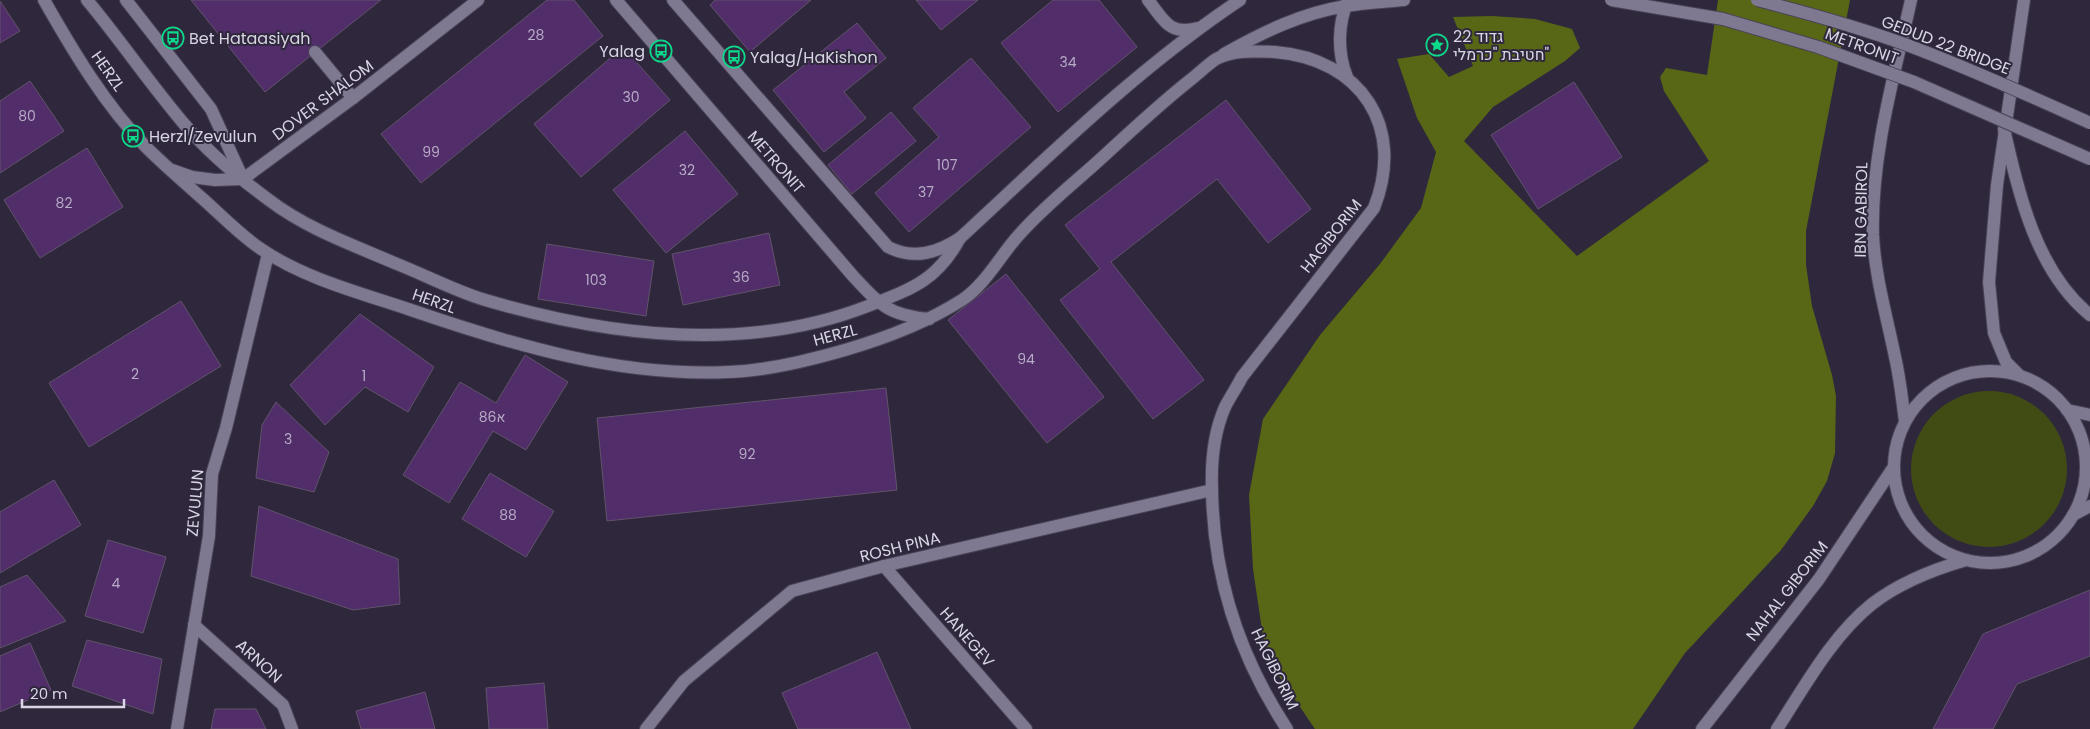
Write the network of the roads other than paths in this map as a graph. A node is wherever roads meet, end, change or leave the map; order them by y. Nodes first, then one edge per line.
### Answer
1 (44, 0) edge
2 (87, 0) edge
3 (126, 0) edge
4 (478, 0) edge
5 (616, 0) edge
6 (673, 0) edge
7 (1148, 0) edge
8 (1240, 0) edge
9 (1331, 0) edge
10 (1404, 0) edge
11 (1611, 0) edge
12 (1757, 0) edge
13 (1911, 0) edge
14 (2024, 0) edge
15 (1347, 3) edge
16 (1198, 28) junction
17 (315, 52) dead end
18 (1217, 58) junction
19 (1347, 77) junction
20 (353, 98) junction
21 (2090, 123) edge
22 (2004, 129) junction
23 (2090, 159) edge
24 (172, 170) junction
25 (243, 179) junction
26 (960, 238) junction
27 (268, 254) junction
28 (878, 302) junction
29 (2090, 315) edge
30 (929, 319) junction
31 (2019, 375) junction
32 (2068, 410) junction
33 (2090, 415) edge
34 (1905, 421) junction
35 (1893, 468) junction
36 (1212, 490) junction
37 (2090, 506) edge
38 (2073, 515) junction
39 (1966, 560) junction
40 (884, 566) junction
41 (194, 625) junction
42 (177, 729) edge
43 (292, 729) edge
44 (646, 729) edge
45 (1026, 729) edge
46 (1287, 729) edge
47 (1702, 729) edge
48 (1777, 729) edge

1 - 24 street, HERZL
2 - 25 street, HERZL
3 - 25 street
4 - 20 street, DOVER SHALOM
5 - 28 street, METRONIT
6 - 26 street
7 - 16 street
8 - 16 street
9 - 15 street
10 - 15 street
11 - 23 street, METRONIT, bridge
12 - 21 street, GEDUD 22 BRIDGE, bridge
13 - 34 street, IBN GABIROL
14 - 22 street
15 - 18 street
15 - 19 street
16 - 26 street
17 - 20 street
18 - 19 street, HAGIBORIM
18 - 30 street, HAGIBORIM
19 - 36 street, HAGIBORIM
20 - 25 street, DOVER SHALOM
22 - 29 street
22 - 31 street
24 - 25 street
24 - 27 street, HERZL
25 - 28 street, HERZL
26 - 28 street, HERZL
27 - 30 street, HERZL
27 - 41 street, ZEVULUN
28 - 30 street, METRONIT
31 - 32 street
31 - 34 street
32 - 33 street
32 - 38 street
34 - 35 street
35 - 39 street
35 - 47 street, NAHAL GIBORIM
36 - 40 street, ROSH PINA
36 - 46 street, HAGIBORIM
37 - 38 street
38 - 39 street
39 - 48 street
40 - 44 street, ROSH PINA
40 - 45 street, HANEGEV
41 - 42 street, ZEVULUN
41 - 43 street, ARNON

